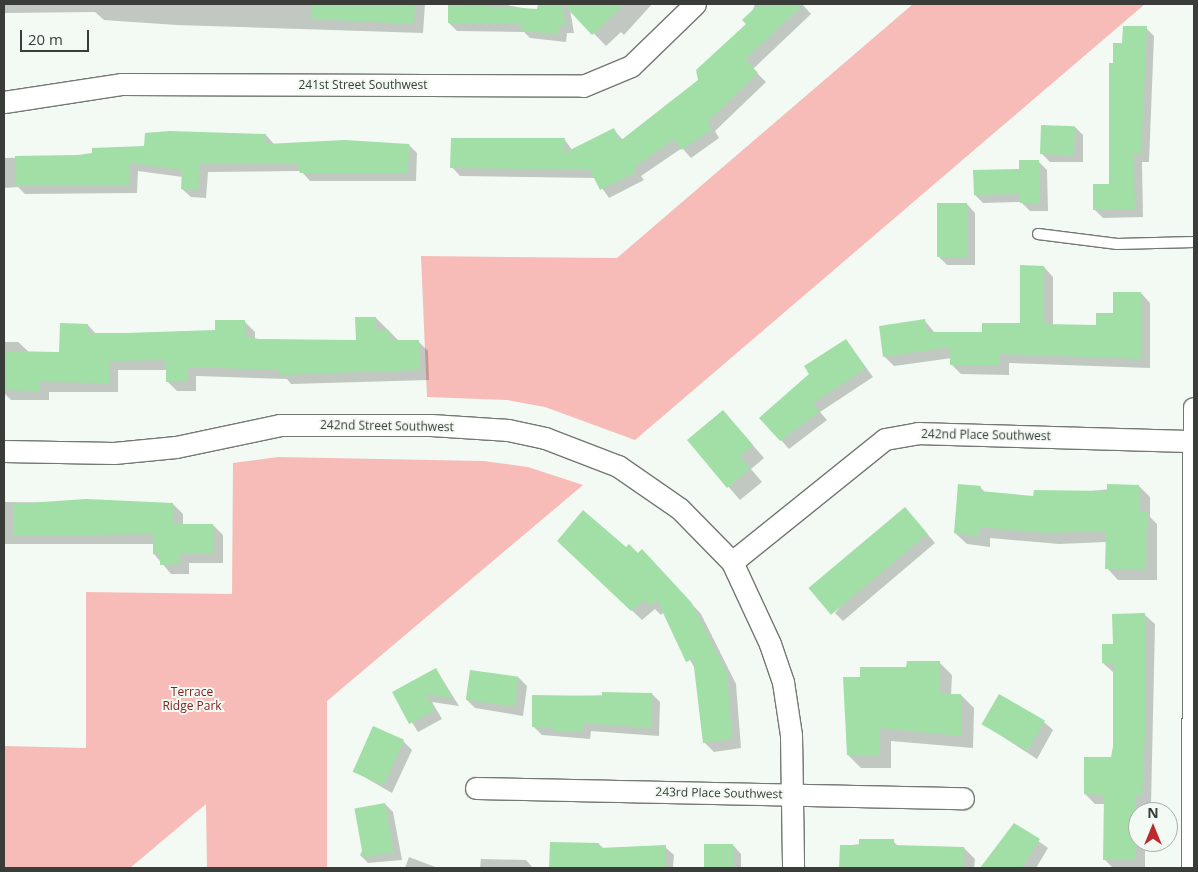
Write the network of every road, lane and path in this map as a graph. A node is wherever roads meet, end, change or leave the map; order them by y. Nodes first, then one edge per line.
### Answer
1 (695, 4) edge
2 (4, 102) edge
3 (1038, 234) dead end
4 (1194, 242) edge
5 (1194, 408) edge
6 (1194, 441) edge
7 (4, 451) edge
8 (732, 562) junction
9 (476, 788) dead end
10 (790, 794) junction
11 (963, 798) dead end
12 (793, 868) edge
13 (1192, 868) edge

1 - 2 street, 241st Street Southwest
3 - 4 lane
5 - 6 street
6 - 8 street, 242nd Place Southwest
6 - 13 street
7 - 8 street, 242nd Street Southwest
8 - 10 street
9 - 10 street, 243rd Place Southwest
10 - 11 street, 243rd Place Southwest
10 - 12 street

